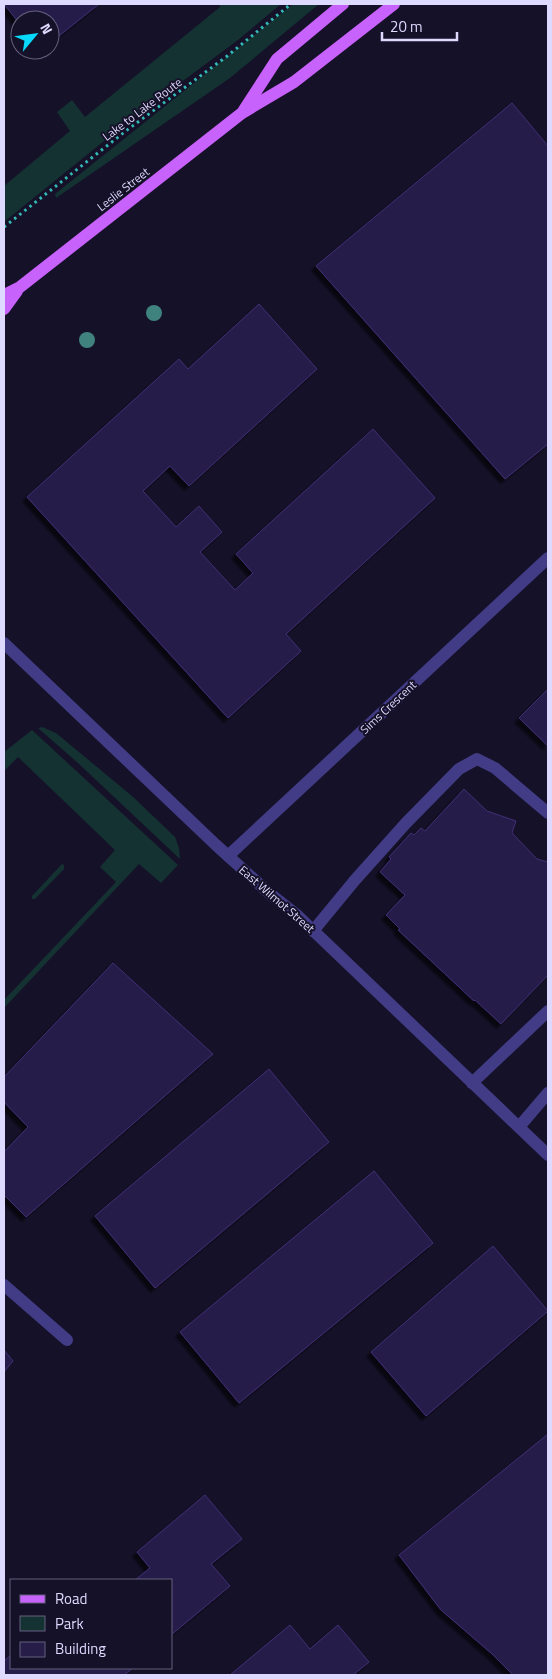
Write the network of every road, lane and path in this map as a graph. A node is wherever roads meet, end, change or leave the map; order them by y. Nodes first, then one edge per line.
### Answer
1 (291, 4) edge
2 (343, 4) edge
3 (394, 4) edge
4 (242, 113) junction
5 (4, 227) edge
6 (20, 286) junction
7 (4, 295) edge
8 (4, 308) edge
9 (548, 558) edge
10 (4, 643) edge
11 (548, 814) edge
12 (228, 856) junction
13 (313, 931) junction
14 (548, 1011) edge
15 (472, 1083) junction
16 (548, 1093) edge
17 (519, 1127) junction
18 (548, 1155) edge
19 (4, 1285) edge
20 (67, 1340) dead end

1 - 5 path, Lake to Lake Route
2 - 4 main road, Leslie Street
3 - 4 main road, Leslie Street
4 - 6 main road, Leslie Street
6 - 7 main road, Leslie Street
6 - 8 main road, Leslie Street
9 - 12 street, Sims Crescent
10 - 12 street, East Wilmot Street
11 - 13 street
12 - 13 street, East Wilmot Street
13 - 15 street, East Wilmot Street
14 - 15 street
15 - 17 street, East Wilmot Street
16 - 17 street
17 - 18 street, East Wilmot Street
19 - 20 street

